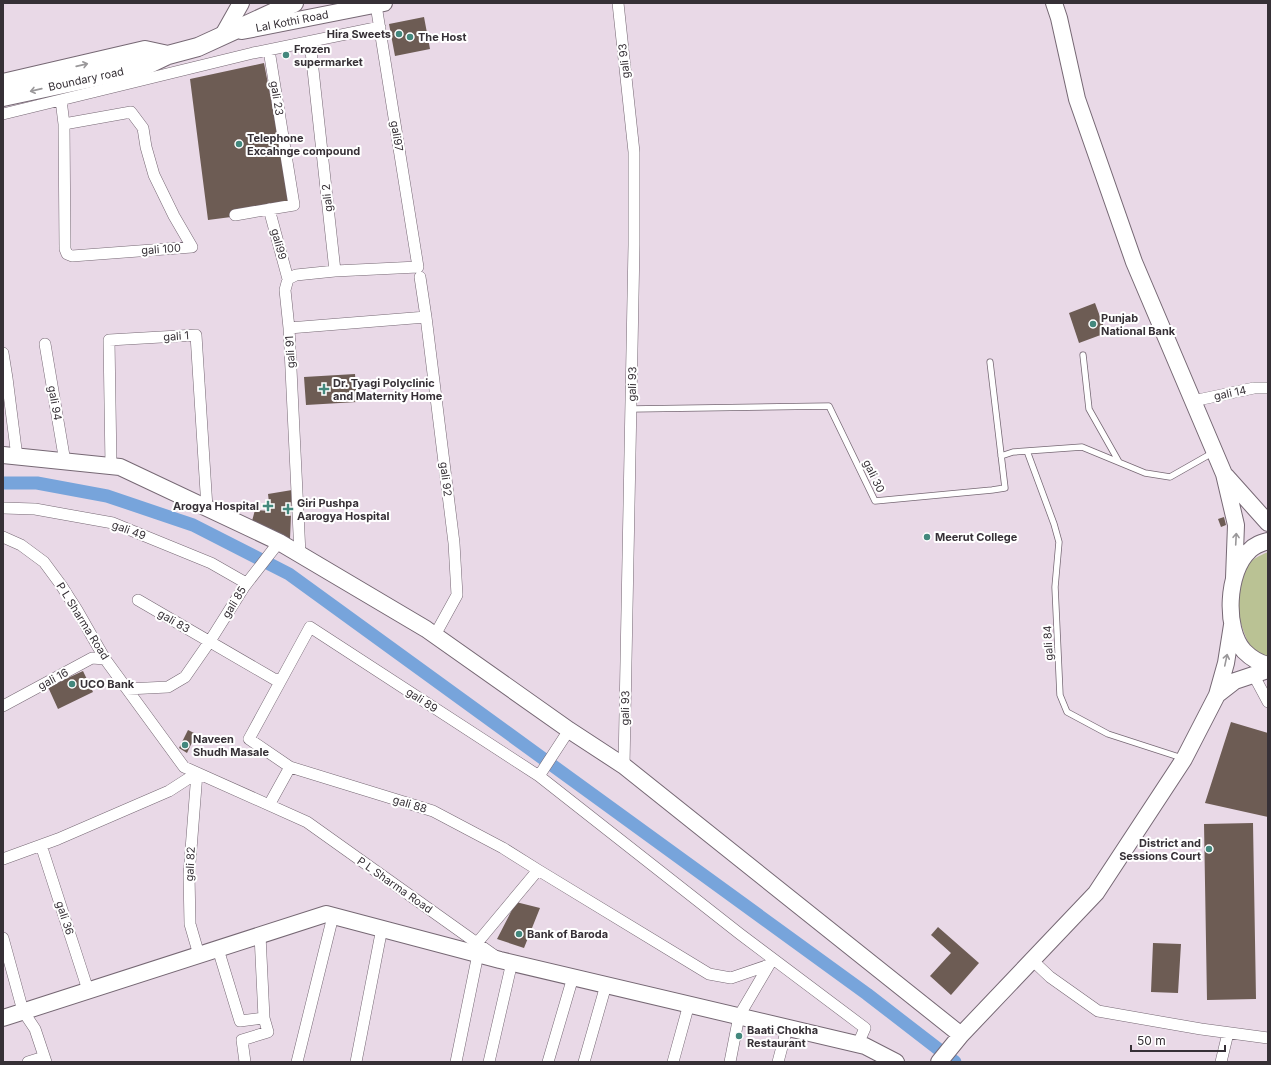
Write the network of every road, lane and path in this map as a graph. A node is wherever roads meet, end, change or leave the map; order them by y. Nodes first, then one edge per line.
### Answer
1 (240, 3) edge
2 (294, 3) edge
3 (618, 3) edge
4 (1054, 3) edge
5 (380, 4) edge
6 (380, 27) junction
7 (223, 35) junction
8 (310, 42) junction
9 (269, 50) junction
10 (168, 55) junction
11 (3, 83) edge
12 (3, 97) edge
13 (61, 100) junction
14 (3, 114) edge
15 (64, 124) junction
16 (269, 209) junction
17 (235, 215) dead end
18 (335, 271) junction
19 (419, 272) junction
20 (286, 284) junction
21 (426, 318) junction
22 (289, 328) junction
23 (45, 344) dead end
24 (3, 353) edge
25 (1084, 355) dead end
26 (990, 362) dead end
27 (5, 378) edge
28 (1268, 388) edge
29 (1193, 401) junction
30 (631, 409) junction
31 (1027, 451) junction
32 (1215, 452) junction
33 (10, 456) edge
34 (1001, 456) junction
35 (65, 462) junction
36 (1119, 462) junction
37 (111, 466) junction
38 (1224, 474) junction
39 (3, 508) edge
40 (207, 508) junction
41 (1268, 523) edge
42 (3, 537) edge
43 (1268, 542) edge
44 (278, 543) junction
45 (300, 554) junction
46 (1234, 578) junction
47 (246, 583) junction
48 (138, 600) dead end
49 (1232, 625) junction
50 (435, 635) junction
51 (210, 642) junction
52 (105, 659) junction
53 (1268, 665) edge
54 (1260, 672) edge
55 (281, 680) junction
56 (127, 689) junction
57 (1217, 695) junction
58 (1268, 702) edge
59 (3, 706) edge
60 (570, 730) junction
61 (1184, 759) junction
62 (624, 766) junction
63 (290, 767) junction
64 (197, 773) junction
65 (538, 776) junction
66 (269, 805) junction
67 (42, 845) junction
68 (3, 859) edge
69 (538, 870) junction
70 (333, 916) junction
71 (382, 928) junction
72 (260, 935) junction
73 (3, 938) edge
74 (478, 948) junction
75 (218, 949) junction
76 (199, 954) junction
77 (1032, 960) junction
78 (506, 961) junction
79 (573, 977) junction
80 (606, 985) junction
81 (88, 990) junction
82 (689, 1004) junction
83 (23, 1011) junction
84 (739, 1016) junction
85 (3, 1018) edge
86 (264, 1018) junction
87 (787, 1028) junction
88 (1228, 1033) junction
89 (1268, 1038) edge
90 (956, 1040) junction
91 (862, 1045) junction
92 (45, 1059) edge
93 (28, 1062) edge
94 (245, 1062) edge
95 (297, 1062) edge
96 (356, 1062) edge
97 (456, 1062) edge
98 (490, 1062) edge
99 (548, 1062) edge
100 (584, 1062) edge
101 (673, 1062) edge
102 (730, 1062) edge
103 (778, 1062) edge
104 (871, 1062) edge
105 (896, 1062) edge
106 (939, 1062) edge
107 (1221, 1062) edge

1 - 7 street
2 - 7 main road, Boundary road
3 - 30 street, gali 93
4 - 29 street
5 - 6 street, gali97
5 - 7 street, Lal Kothi Road
6 - 8 street
6 - 19 street, gali97
7 - 10 main road, Boundary road
8 - 9 street
8 - 18 street, gali 2
9 - 13 street
9 - 16 street, gali 23
11 -> 10 main road, Boundary road
10 -> 12 main road, Boundary road
13 - 14 street
13 - 15 street, gali 100
15 - 15 street, gali 100
16 - 17 street, gali 23
16 - 20 street, gali99
18 - 19 street
18 - 20 street
19 - 21 street
20 - 22 street, gali99
21 - 22 street, gali 91
21 - 50 street, gali 92
22 - 45 street, gali 91
23 - 35 street, gali 94
24 - 27 street
25 - 36 lane
26 - 34 lane, gali 30
27 - 33 street
28 - 29 street, gali 14
29 - 32 street
30 - 34 lane, gali 30
30 - 62 street, gali 93
31 - 34 lane
31 - 36 lane
31 - 61 lane, gali 84
32 - 36 lane
32 - 38 street
33 - 35 street
35 - 37 street
37 - 40 street
37 - 40 street, gali 1
38 - 41 street
46 -> 38 street
39 - 47 street, gali 49
40 - 44 street
42 - 52 street, P L Sharma Road
43 - 46 street
44 - 45 street
44 - 47 street, gali 85
45 - 50 street
46 - 49 street
47 - 51 street, gali 85
48 - 51 street, gali 83
49 - 53 street
57 -> 49 street
50 - 60 street
51 - 55 street, gali 83
51 - 56 street, gali 85
52 - 56 street, P L Sharma Road
52 - 59 street, gali 16
54 - 57 street
54 - 58 street
55 - 63 street, gali 88
55 - 65 street, gali 89
56 - 64 street, P L Sharma Road
57 - 61 street
60 - 62 street
60 - 65 street
61 - 77 street
62 - 90 street
63 - 66 street
63 - 69 street, gali 88
64 - 66 street, P L Sharma Road
64 - 67 street
64 - 76 street, gali 82
65 - 91 street
66 - 74 street, P L Sharma Road
67 - 68 street
67 - 81 street, gali 36
69 - 74 street
69 - 84 street, gali 88
70 - 71 street
70 - 72 street
70 - 95 street
71 - 74 street
71 - 96 street
72 - 75 street
72 - 86 street
73 - 83 street
74 - 78 street
74 - 97 street
75 - 76 street
75 - 86 street
76 - 81 street
77 - 88 street
77 - 90 street
78 - 79 street
78 - 98 street
79 - 80 street
79 - 99 street
80 - 82 street
80 - 100 street
81 - 83 street
82 - 84 street
82 - 101 street
83 - 85 street
83 - 92 street
84 - 87 street
84 - 102 street
86 - 94 street
87 - 91 street
87 - 103 street
88 - 89 street
88 - 107 street
90 - 106 street
91 - 104 street
91 - 105 street
92 - 93 street

